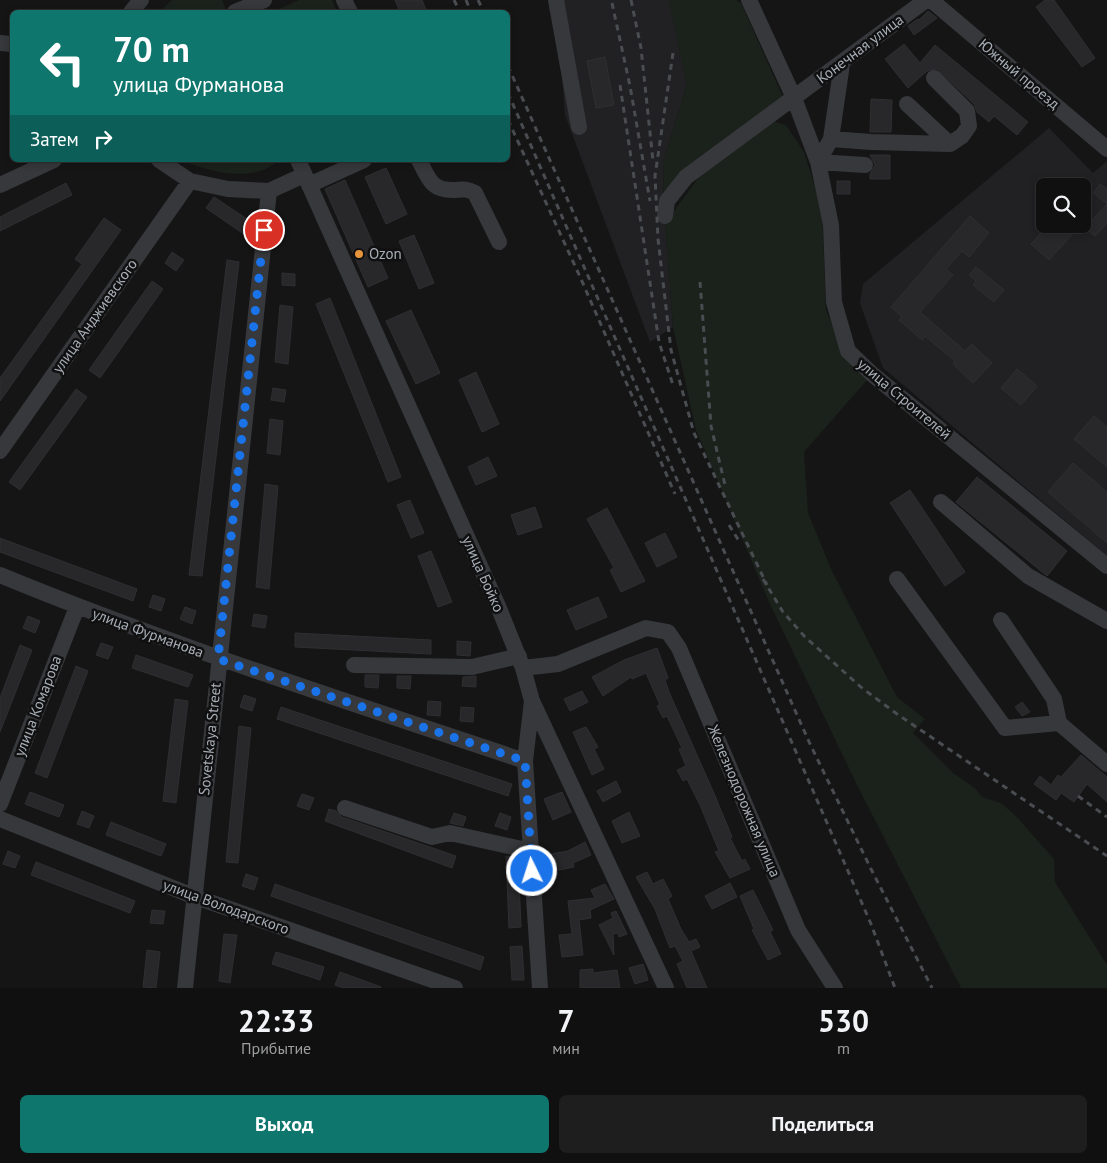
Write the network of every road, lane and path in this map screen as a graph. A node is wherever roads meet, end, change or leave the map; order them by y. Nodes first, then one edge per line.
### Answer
1 (141, 0) edge
2 (264, 0) edge
3 (556, 0) edge
4 (749, 0) edge
5 (926, 0) edge
6 (931, 0) edge
7 (133, 10) edge
8 (240, 10) edge
9 (842, 64) junction
10 (934, 78) dead end
11 (794, 98) junction
12 (907, 104) dead end
13 (579, 127) dead end
14 (831, 139) junction
15 (950, 144) junction
16 (1107, 149) edge
17 (50, 162) edge
18 (161, 162) edge
19 (355, 162) edge
20 (420, 162) edge
21 (818, 162) junction
22 (865, 165) dead end
23 (304, 173) edge
24 (190, 181) junction
25 (0, 185) edge
26 (268, 191) junction
27 (665, 216) dead end
28 (499, 242) dead end
29 (0, 451) edge
30 (941, 502) dead end
31 (1107, 566) edge
32 (0, 575) edge
33 (897, 579) dead end
34 (76, 607) junction
35 (1001, 620) dead end
36 (1107, 621) edge
37 (218, 659) junction
38 (521, 662) junction
39 (354, 665) dead end
40 (532, 701) junction
41 (1059, 723) junction
42 (525, 761) junction
43 (1107, 764) edge
44 (0, 804) edge
45 (345, 808) dead end
46 (0, 819) edge
47 (531, 851) junction
48 (193, 896) junction
49 (185, 988) edge
50 (455, 988) edge
51 (540, 988) edge
52 (666, 988) edge
53 (835, 988) edge

1 - 7 street
2 - 8 street
3 - 13 street
4 - 11 street, улица Строителей
5 - 9 street, Конечная улица
6 - 16 street, Южный проезд
9 - 11 street, Конечная улица
9 - 14 street
10 - 15 street
11 - 21 street, улица Строителей
11 - 27 street, Конечная улица
12 - 15 street
14 - 15 street
14 - 21 street
17 - 25 street
18 - 24 street
19 - 23 street
20 - 28 street
21 - 22 street
21 - 31 street, улица Строителей
23 - 26 street
23 - 38 street, улица Бойко
24 - 26 street
24 - 29 street, улица Анджиевского
26 - 37 street, Sovetskaya Street
30 - 36 street
32 - 34 street, улица Фурманова
33 - 41 street
34 - 37 street, улица Фурманова
34 - 44 street, улица Комарова
35 - 41 street
37 - 42 street, улица Фурманова
37 - 48 street, Sovetskaya Street
38 - 39 street
38 - 40 street, улица Бойко
38 - 53 street, Железнодорожная улица
40 - 42 street
40 - 52 street, улица Бойко
41 - 43 street
42 - 47 street
45 - 47 street
46 - 48 street, улица Володарского
47 - 51 street
48 - 49 street, Sovetskaya Street
48 - 50 street, улица Володарского

